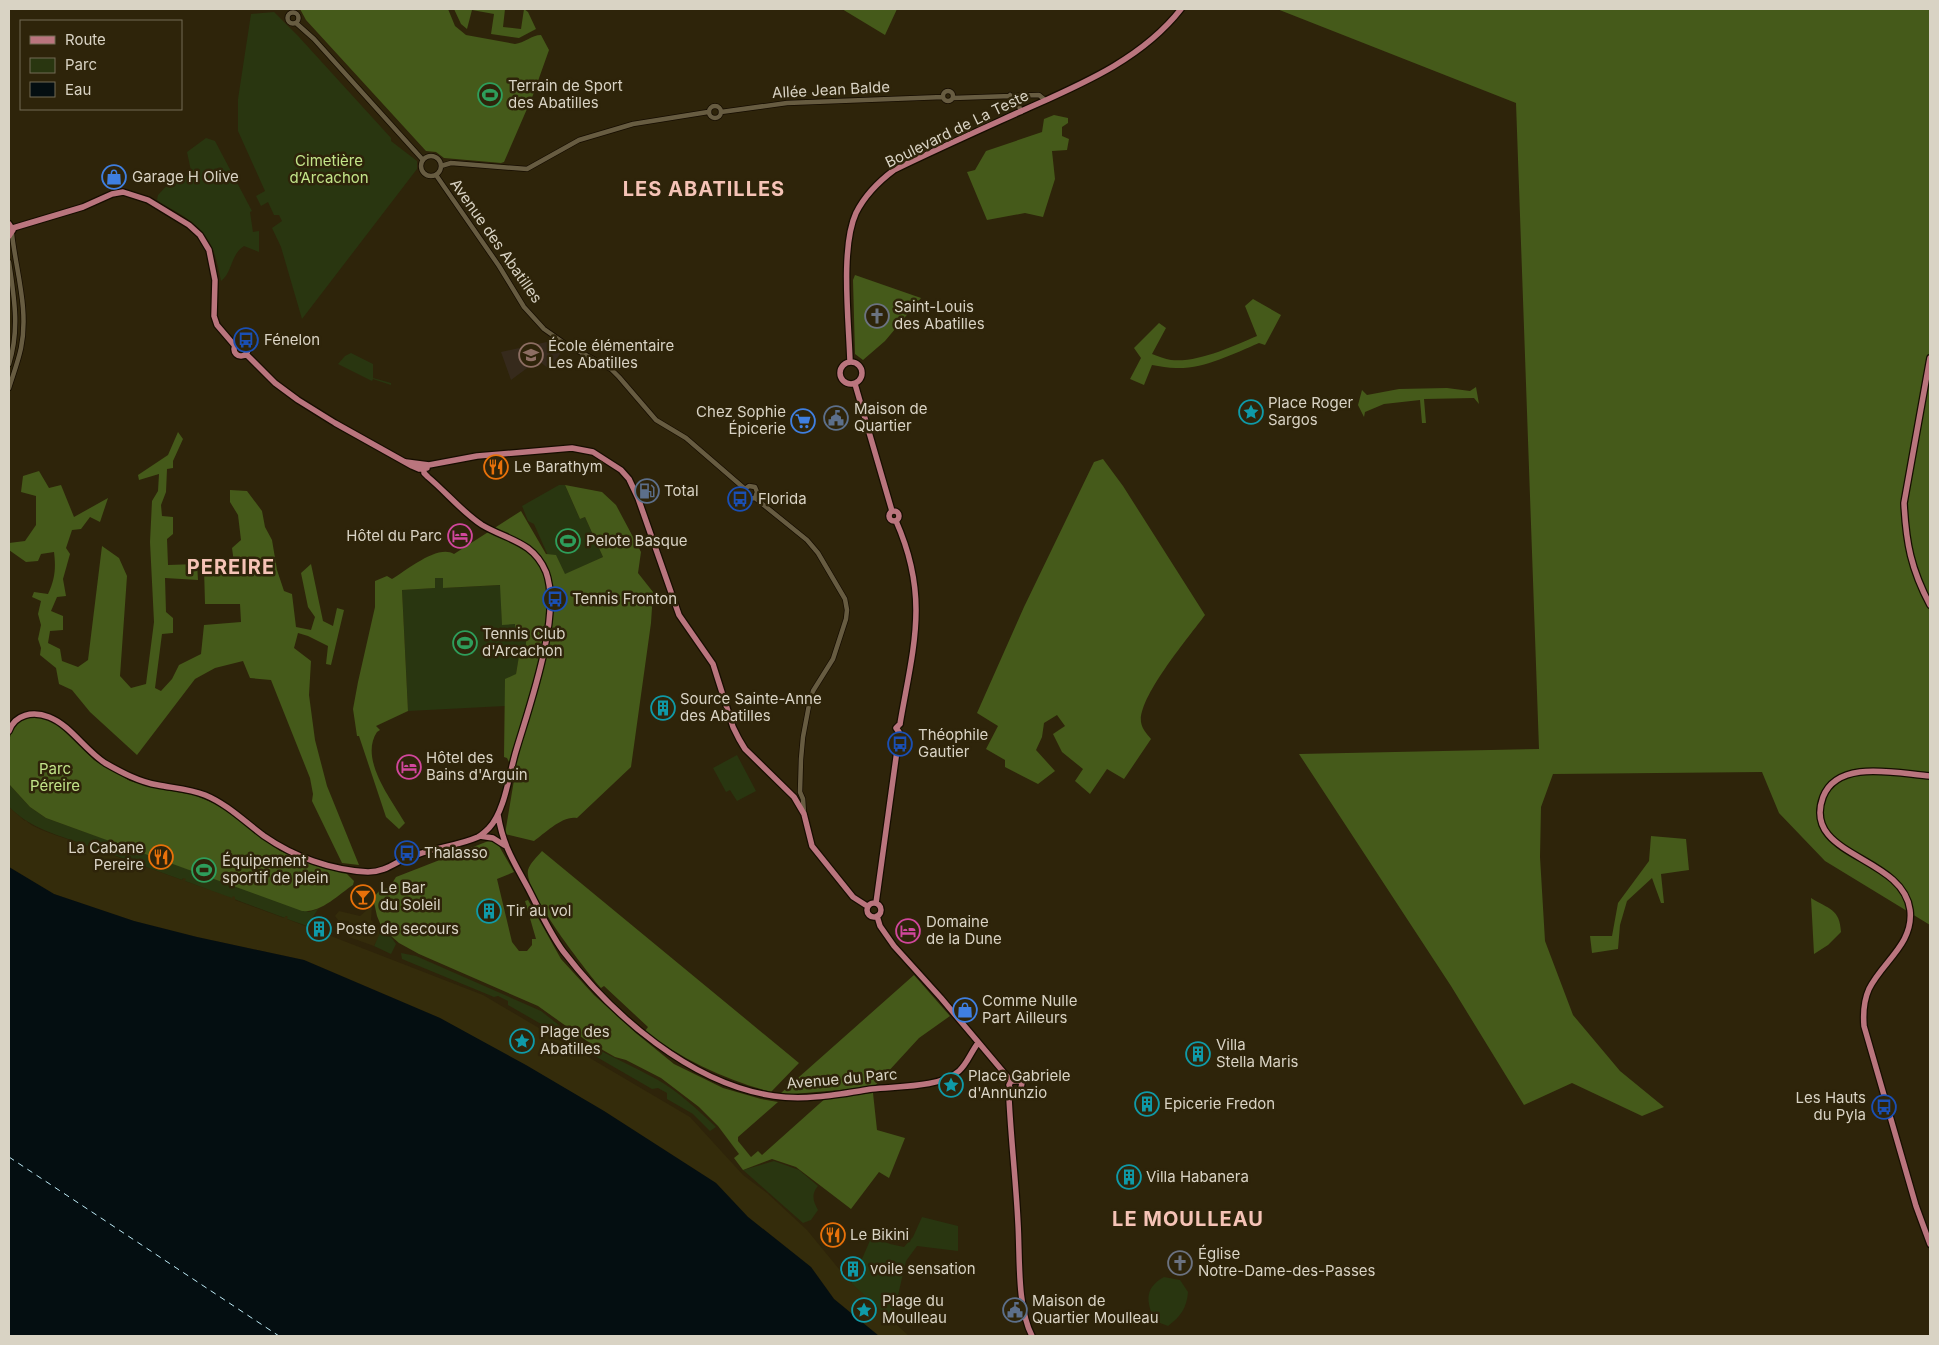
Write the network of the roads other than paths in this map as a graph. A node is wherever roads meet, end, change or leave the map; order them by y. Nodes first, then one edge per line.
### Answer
1 (1181, 9) edge
2 (291, 11) edge
3 (1010, 95) junction
4 (943, 97) junction
5 (953, 98) junction
6 (1045, 100) junction
7 (708, 112) junction
8 (721, 112) junction
9 (1021, 112) junction
10 (423, 160) junction
11 (441, 166) junction
12 (436, 175) junction
13 (11, 230) edge
14 (9, 262) edge
15 (235, 346) junction
16 (246, 354) junction
17 (1930, 358) edge
18 (850, 362) junction
19 (9, 364) edge
20 (855, 384) junction
21 (9, 388) edge
22 (424, 467) junction
23 (745, 489) junction
24 (755, 498) junction
25 (1930, 605) edge
26 (9, 731) edge
27 (1930, 776) edge
28 (800, 792) junction
29 (794, 797) junction
30 (804, 814) junction
31 (498, 816) junction
32 (488, 829) junction
33 (501, 832) junction
34 (480, 836) junction
35 (495, 839) junction
36 (504, 845) junction
37 (876, 902) junction
38 (867, 906) junction
39 (877, 916) junction
40 (978, 1043) junction
41 (1011, 1081) junction
42 (1010, 1092) junction
43 (1930, 1244) edge
44 (1032, 1336) edge

1 - 6 main road, Boulevard de La Teste
2 - 10 street
3 - 5 street
3 - 6 street
3 - 9 street
4 - 5 street
4 - 5 street
4 - 8 street, Allée Jean Balde
6 - 9 main road, Boulevard de La Teste
7 - 8 street
7 - 8 street
7 - 11 street
9 - 18 main road, Boulevard de La Teste
10 - 11 street
10 - 12 street
11 - 12 street
12 - 23 street, Avenue des Abatilles
13 - 15 main road
13 - 21 street
14 - 19 street
15 - 16 main road
15 - 16 main road
16 - 22 main road
17 - 25 main road
18 - 20 main road
18 - 20 main road
20 - 37 main road
22 - 29 main road
22 - 31 main road, Avenue du Parc
23 - 24 street
23 - 24 street
24 - 28 street
26 - 34 main road
27 - 43 main road
28 - 29 street
28 - 30 street
29 - 30 main road
30 - 38 main road
31 - 32 main road, Avenue du Parc
31 - 33 main road, Avenue du Parc
32 - 33 main road
32 - 34 main road, Avenue du Parc
33 - 35 main road
33 - 36 main road, Avenue du Parc
34 - 35 main road
35 - 36 main road, Avenue du Parc
36 - 40 main road, Avenue du Parc
37 - 38 main road
37 - 39 main road
38 - 39 main road
39 - 40 main road
40 - 41 main road
41 - 42 main road
41 - 42 main road
42 - 44 main road

